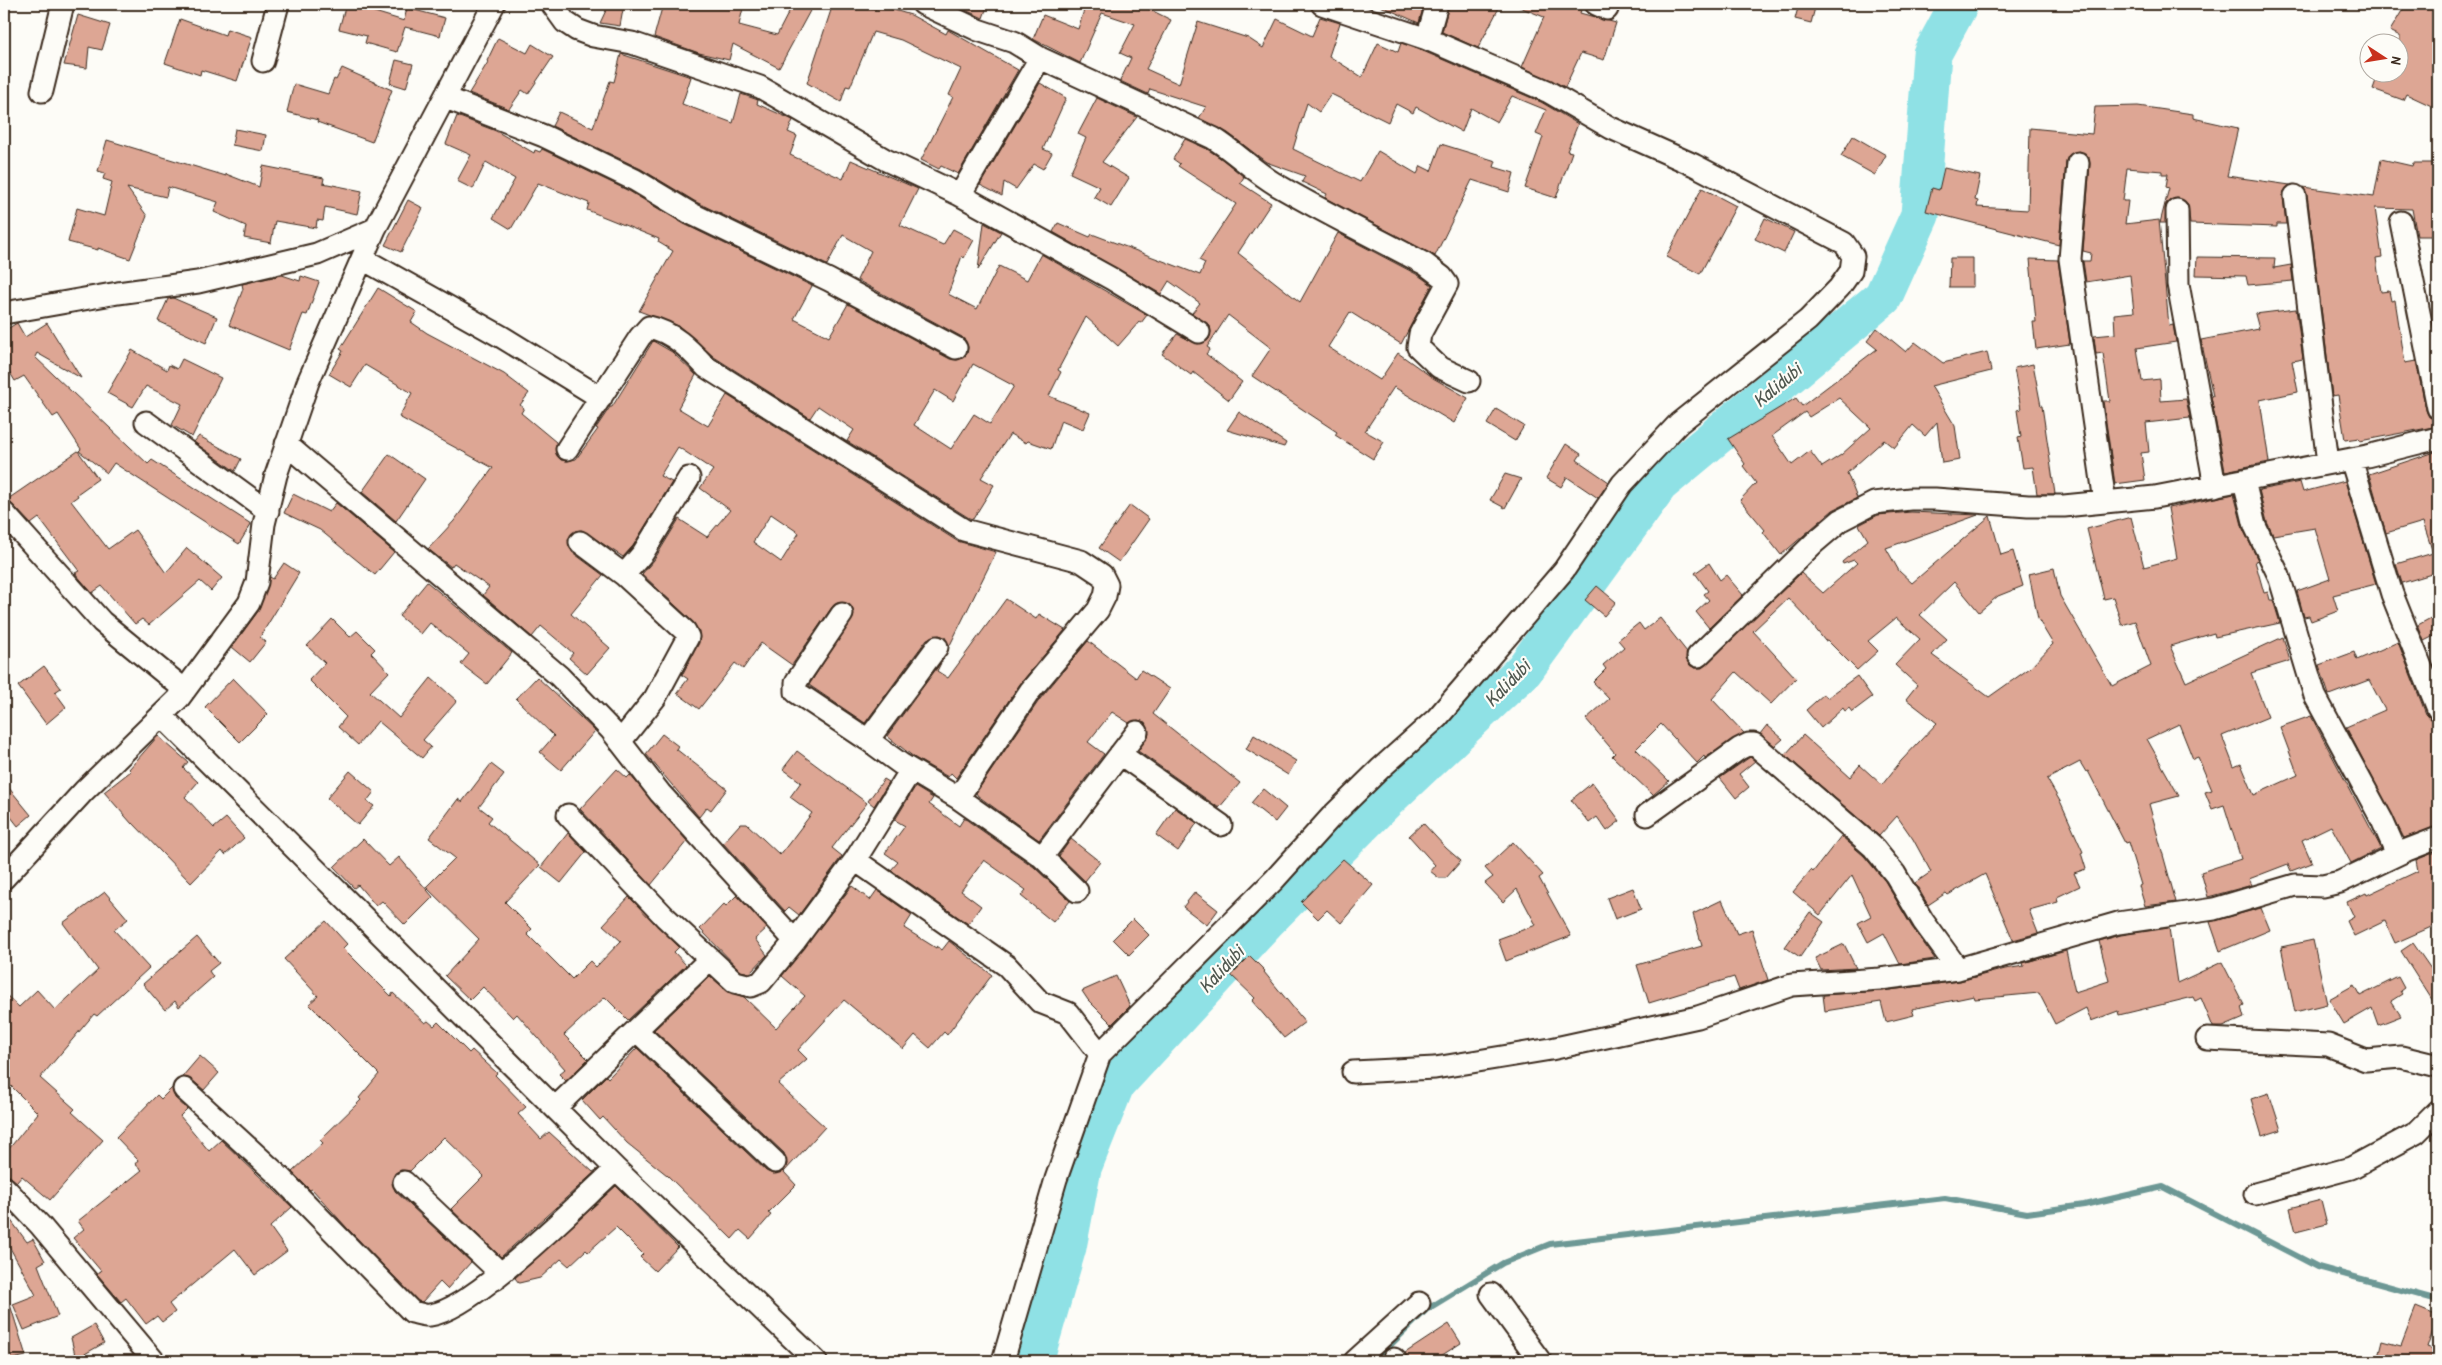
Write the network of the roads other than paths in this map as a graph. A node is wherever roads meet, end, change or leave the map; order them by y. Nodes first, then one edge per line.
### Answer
1 (63, 4) edge
2 (278, 4) edge
3 (494, 4) edge
4 (552, 4) edge
5 (923, 4) edge
6 (1322, 4) edge
7 (1437, 4) edge
8 (1427, 39) junction
9 (1040, 58) junction
10 (262, 61) dead end
11 (42, 90) dead end
12 (446, 98) junction
13 (2078, 163) dead end
14 (960, 194) junction
15 (2295, 196) dead end
16 (2177, 210) dead end
17 (2402, 222) dead end
18 (375, 229) junction
19 (364, 259) junction
20 (4, 313) edge
21 (1199, 332) dead end
22 (956, 348) dead end
23 (1469, 381) dead end
24 (601, 398) junction
25 (2438, 408) edge
26 (146, 422) dead end
27 (2438, 438) edge
28 (286, 444) junction
29 (567, 449) dead end
30 (2351, 459) junction
31 (2328, 464) junction
32 (688, 478) dead end
33 (2244, 481) junction
34 (2215, 486) junction
35 (2105, 502) junction
36 (268, 511) junction
37 (4, 513) edge
38 (580, 542) dead end
39 (624, 575) junction
40 (842, 614) dead end
41 (937, 647) dead end
42 (1698, 656) dead end
43 (185, 690) junction
44 (2438, 709) edge
45 (162, 716) junction
46 (1137, 732) dead end
47 (868, 740) junction
48 (620, 742) junction
49 (1120, 754) junction
50 (911, 770) junction
51 (958, 798) junction
52 (568, 815) dead end
53 (1647, 815) dead end
54 (1221, 825) dead end
55 (2438, 838) edge
56 (2397, 854) junction
57 (1042, 857) junction
58 (855, 860) junction
59 (4, 878) edge
60 (1077, 891) dead end
61 (795, 941) junction
62 (710, 959) junction
63 (1958, 969) junction
64 (636, 1030) junction
65 (2207, 1039) dead end
66 (1100, 1054) junction
67 (2438, 1066) edge
68 (1353, 1072) dead end
69 (184, 1090) dead end
70 (555, 1108) junction
71 (2438, 1112) edge
72 (775, 1162) dead end
73 (616, 1169) junction
74 (404, 1182) dead end
75 (4, 1187) edge
76 (2256, 1194) dead end
77 (496, 1279) junction
78 (1492, 1294) dead end
79 (1419, 1303) dead end
80 (154, 1361) edge
81 (816, 1361) edge
82 (1003, 1361) edge
83 (1355, 1361) edge
84 (1540, 1361) edge

1 - 11 street
2 - 10 street
3 - 12 street
4 - 14 street
5 - 9 street
6 - 8 street
7 - 8 street
8 - 66 street
9 - 14 street
9 - 23 street
12 - 18 street
12 - 22 street
13 - 35 street
14 - 21 street
15 - 31 street
16 - 34 street
17 - 25 street
18 - 19 street
18 - 20 street
19 - 24 street
19 - 28 street
24 - 29 street
24 - 51 street
26 - 36 street
27 - 30 street
28 - 36 street
28 - 48 street
30 - 31 street
30 - 44 street
31 - 33 street
32 - 39 street
33 - 34 street
33 - 56 street
34 - 35 street
35 - 42 street
36 - 43 street
37 - 43 street
38 - 39 street
39 - 48 street
40 - 47 street
41 - 47 street
43 - 45 street
45 - 59 street
45 - 70 street
46 - 49 street
47 - 50 street
48 - 61 street
49 - 54 street
49 - 57 street
50 - 51 street
50 - 58 street
51 - 57 street
52 - 62 street
53 - 63 street
55 - 56 street
56 - 63 street
57 - 60 street
58 - 61 street
58 - 66 street
61 - 62 street
62 - 64 street
63 - 68 street
64 - 70 street
64 - 72 street
65 - 67 street
66 - 82 street
69 - 77 street
70 - 73 street
71 - 76 street
73 - 77 street
73 - 81 street
74 - 77 street
75 - 80 street
78 - 84 street
79 - 83 street

